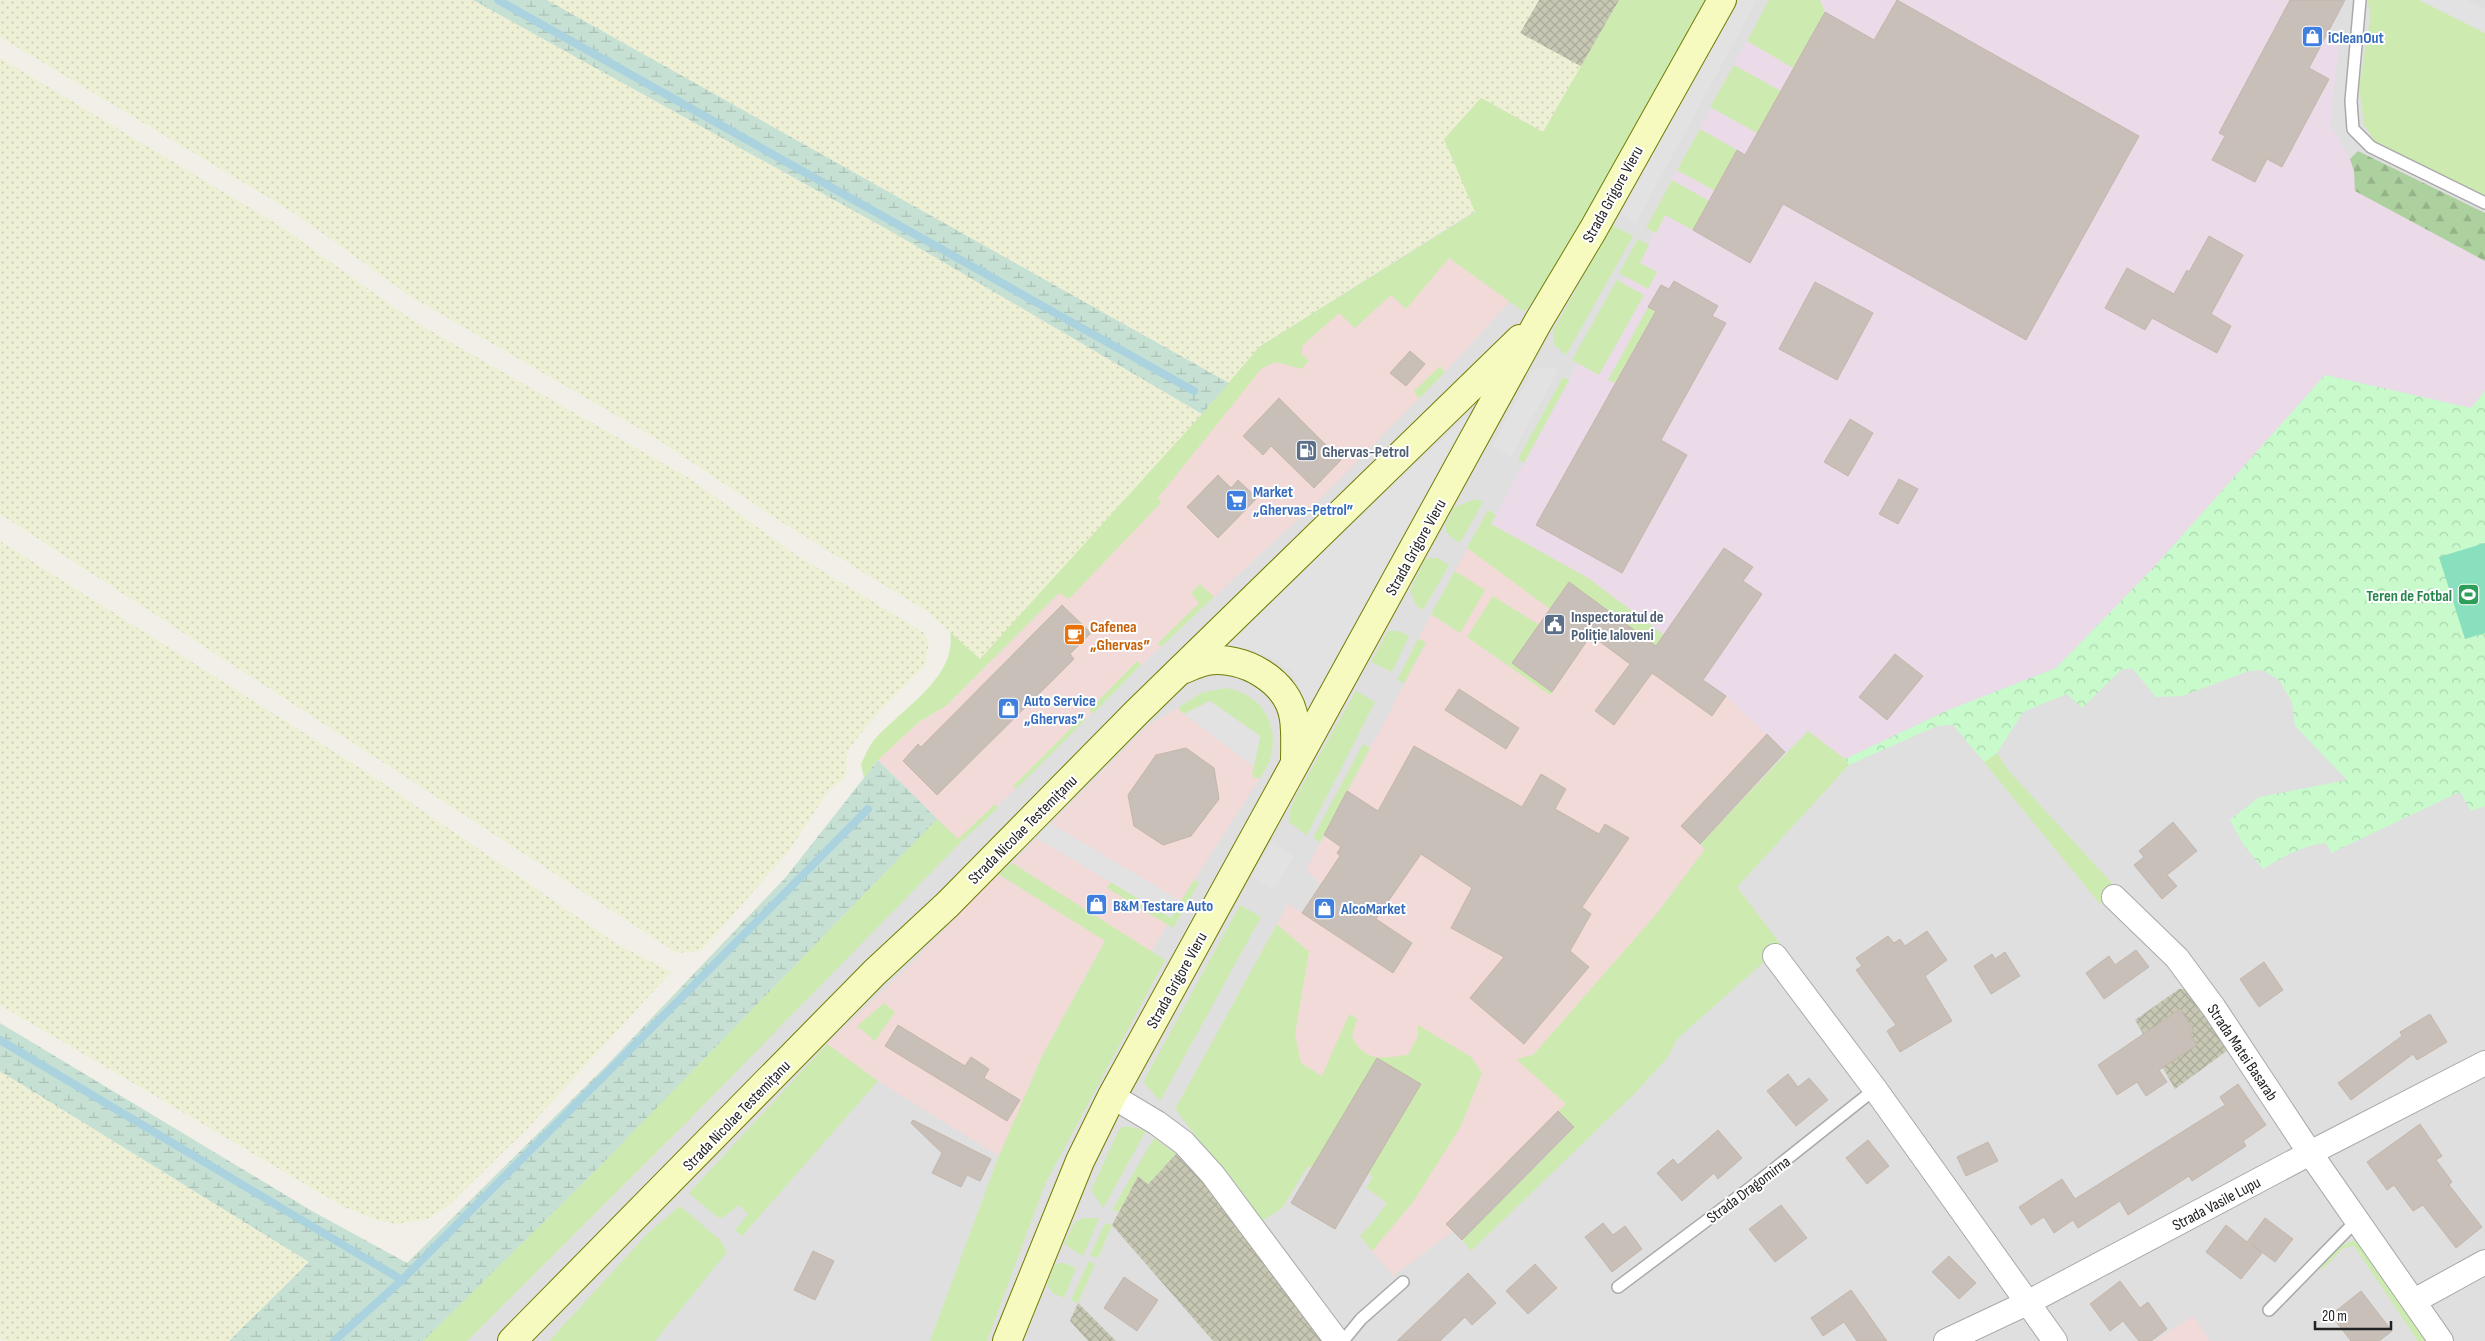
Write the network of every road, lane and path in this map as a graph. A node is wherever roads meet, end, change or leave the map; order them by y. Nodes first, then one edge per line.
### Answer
1 (1722, 0) edge
2 (2360, 0) edge
3 (2485, 203) edge
4 (1538, 322) junction
5 (1180, 670) junction
6 (1295, 762) junction
7 (2114, 897) dead end
8 (1775, 956) dead end
9 (2485, 1063) edge
10 (1875, 1089) junction
11 (1112, 1096) junction
12 (2310, 1153) junction
13 (2357, 1220) junction
14 (2485, 1262) edge
15 (1403, 1282) dead end
16 (1618, 1287) dead end
17 (2414, 1301) junction
18 (2027, 1302) junction
19 (2269, 1310) dead end
20 (512, 1341) edge
21 (1007, 1341) edge
22 (1337, 1341) edge
23 (1343, 1341) edge
24 (1946, 1341) edge
25 (2054, 1341) edge
26 (2441, 1341) edge

1 - 4 main road, Strada Grigore Vieru
2 - 3 lane
4 - 5 main road, Strada Nicolae Testemițanu
4 - 6 main road, Strada Grigore Vieru
5 - 6 main road
5 - 20 main road, Strada Nicolae Testemițanu
6 - 11 main road, Strada Grigore Vieru
7 - 12 street, Strada Matei Basarab
8 - 10 street
9 - 12 street, Strada Vasile Lupu
10 - 16 lane, Strada Dragomirna
10 - 18 street
11 - 21 main road, Strada Grigore Vieru
11 - 22 street
12 - 13 street, Strada Matei Basarab
12 - 18 street, Strada Vasile Lupu
13 - 17 street, Strada Matei Basarab
13 - 19 lane
14 - 17 street
15 - 23 lane
17 - 26 street, Strada Matei Basarab
18 - 24 street, Strada Vasile Lupu
18 - 25 street

